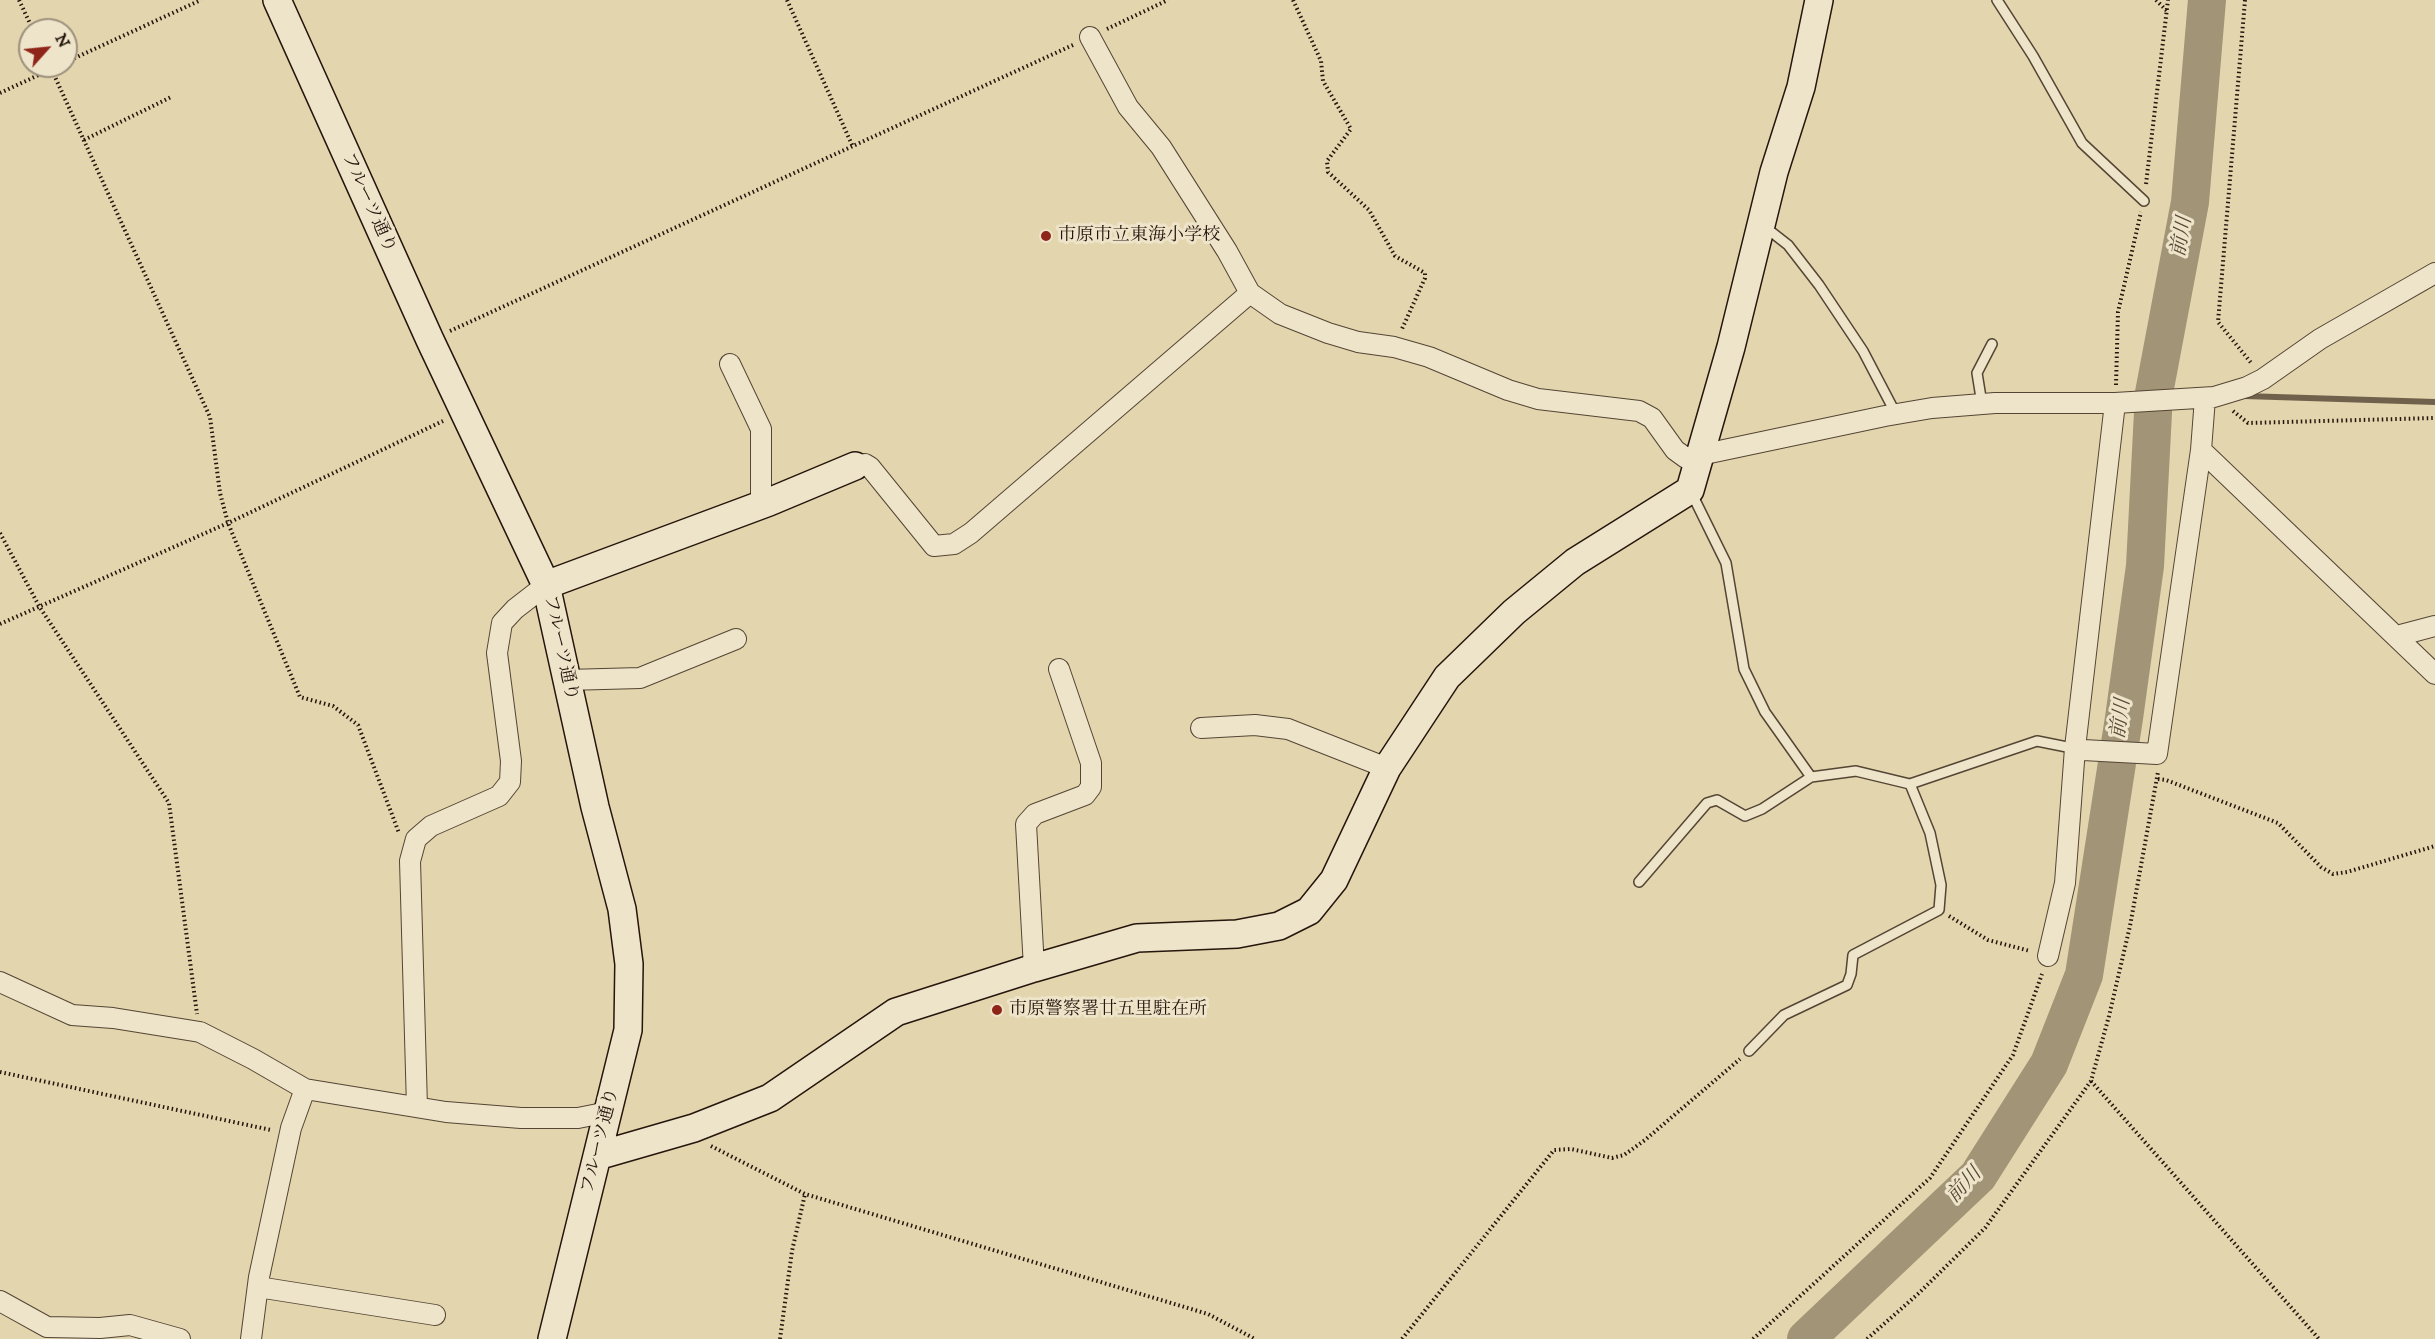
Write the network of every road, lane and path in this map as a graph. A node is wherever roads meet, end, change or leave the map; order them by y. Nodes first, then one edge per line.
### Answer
1 (19, 0) edge
2 (201, 0) edge
3 (277, 0) edge
4 (787, 0) edge
5 (1168, 0) edge
6 (1293, 0) edge
7 (1819, 0) edge
8 (1997, 0) edge
9 (2156, 0) edge
10 (2245, 0) edge
11 (2167, 11) dead end
12 (27, 18) edge
13 (1090, 37) junction
14 (78, 56) edge
15 (29, 78) edge
16 (56, 78) edge
17 (0, 93) edge
18 (171, 97) dead end
19 (84, 140) junction
20 (853, 147) junction
21 (2144, 201) dead end
22 (1761, 224) junction
23 (2435, 273) edge
24 (1250, 293) junction
25 (430, 340) junction
26 (1992, 344) dead end
27 (1394, 347) junction
28 (730, 364) dead end
29 (2263, 379) junction
30 (2209, 398) junction
31 (2115, 403) junction
32 (1982, 404) junction
33 (463, 412) junction
34 (1896, 414) junction
35 (2435, 418) edge
36 (2201, 450) junction
37 (1698, 455) junction
38 (855, 466) joint
39 (1690, 490) junction
40 (761, 505) junction
41 (228, 523) junction
42 (0, 533) edge
43 (546, 585) junction
44 (39, 606) junction
45 (0, 624) edge
46 (2435, 626) edge
47 (2397, 636) junction
48 (736, 639) dead end
49 (1059, 669) dead end
50 (2435, 674) edge
51 (567, 680) junction
52 (1201, 728) dead end
53 (2079, 749) junction
54 (2157, 754) junction
55 (1387, 768) junction
56 (1810, 777) junction
57 (2158, 779) junction
58 (1910, 784) junction
59 (2435, 846) edge
60 (410, 861) junction
61 (1639, 882) dead end
62 (1939, 910) junction
63 (2048, 956) junction
64 (1034, 968) junction
65 (0, 982) edge
66 (200, 1032) junction
67 (1749, 1051) joint
68 (0, 1072) edge
69 (2091, 1081) junction
70 (306, 1089) junction
71 (417, 1107) junction
72 (608, 1112) junction
73 (694, 1128) junction
74 (290, 1133) junction
75 (597, 1156) junction
76 (805, 1194) junction
77 (258, 1287) junction
78 (0, 1300) edge
79 (435, 1315) dead end
80 (46, 1333) edge
81 (180, 1339) edge
82 (251, 1339) edge
83 (552, 1339) edge
84 (780, 1339) edge
85 (1255, 1339) edge
86 (1402, 1339) edge
87 (1753, 1339) edge
88 (1867, 1339) edge
89 (2319, 1339) edge

1 - 12 path
2 - 14 path
3 - 25 street, フルーツ通り
4 - 20 path
5 - 13 path
6 - 27 path
7 - 22 street
8 - 21 lane
9 - 11 path
10 - 29 path
13 - 20 path
13 - 24 street
15 - 17 path
16 - 19 path
18 - 19 path
19 - 41 path
20 - 25 path
22 - 34 lane
22 - 37 street
23 - 29 street
24 - 27 street
24 - 38 street
25 - 33 street, フルーツ通り
26 - 32 lane
27 - 37 street
28 - 40 street
29 - 30 street
30 - 31 street
30 - 35 path
30 - 36 street
31 - 32 street
31 - 53 street
32 - 34 street
33 - 41 path
33 - 43 street, フルーツ通り
34 - 37 street
36 - 47 street
36 - 54 street
37 - 39 street
38 - 40 street
39 - 55 street
39 - 56 lane
40 - 43 street
41 - 44 path
41 - 60 path
42 - 44 path
43 - 51 street, フルーツ通り
43 - 60 street
44 - 45 path
44 - 66 path
46 - 47 street
47 - 50 street
48 - 51 street
49 - 64 street
51 - 72 street, フルーツ通り
52 - 55 street
53 - 54 street
53 - 58 lane
53 - 63 street
54 - 57 path
55 - 64 street
56 - 58 lane
56 - 61 lane
57 - 59 path
57 - 69 path
58 - 62 lane
60 - 71 street
62 - 63 path
62 - 67 lane
63 - 87 path
64 - 73 street
65 - 66 street
66 - 70 street
67 - 86 path
68 - 74 path
69 - 88 path
69 - 89 path
70 - 71 street
70 - 74 street
71 - 72 street
72 - 75 street, フルーツ通り
73 - 75 street
73 - 76 path
74 - 77 street
75 - 83 street, フルーツ通り
76 - 84 path
76 - 85 path
77 - 79 street
77 - 82 street
78 - 80 street
80 - 81 street

